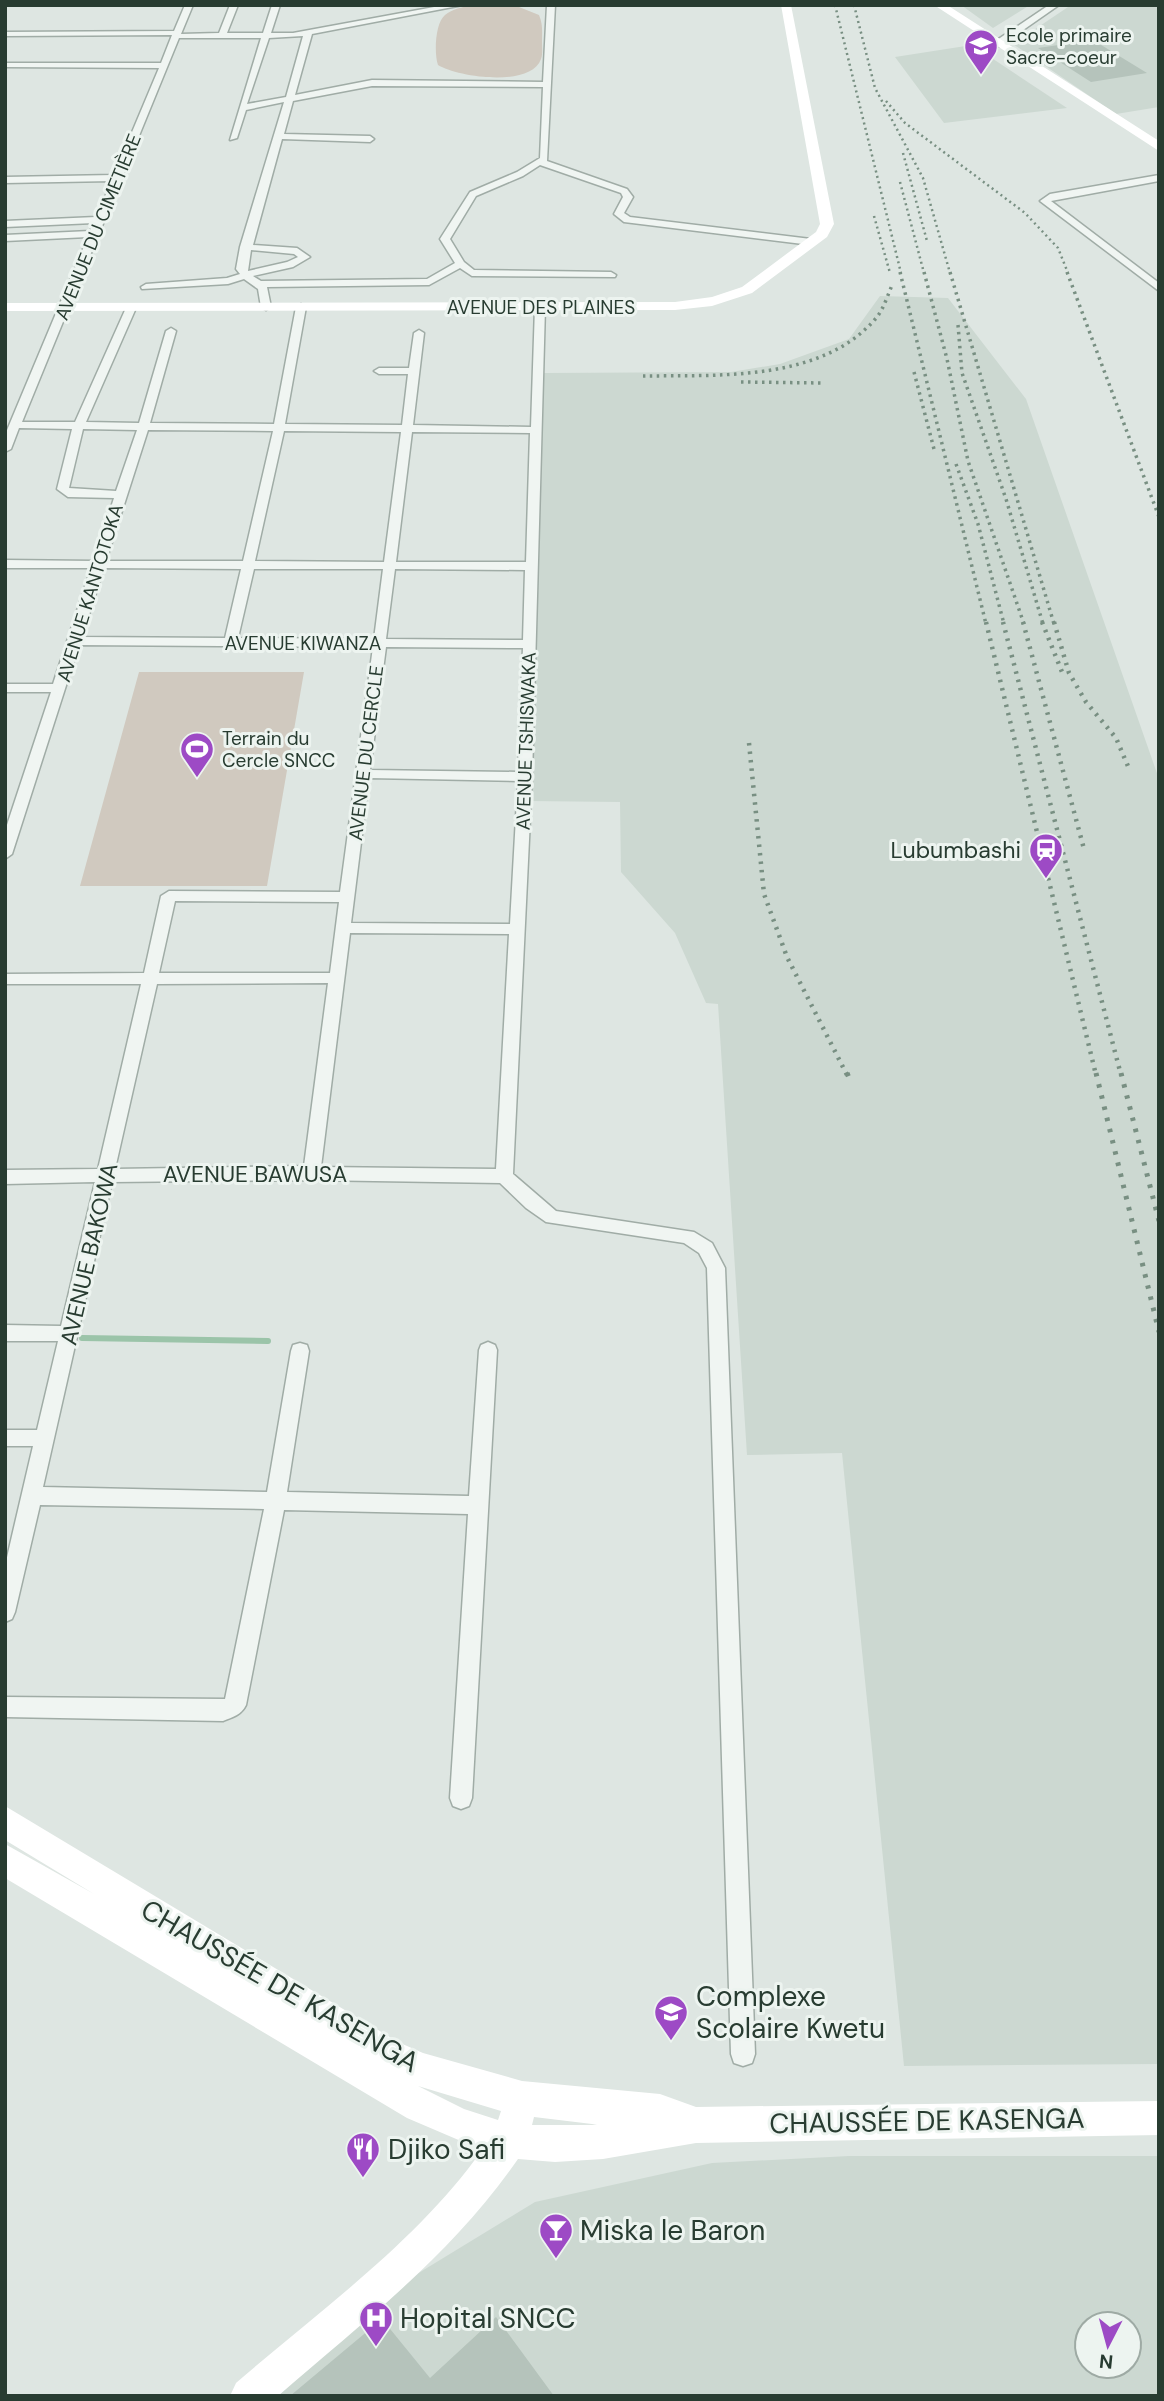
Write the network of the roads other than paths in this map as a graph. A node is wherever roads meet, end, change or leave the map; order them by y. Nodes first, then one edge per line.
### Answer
1 (189, 5) edge
2 (234, 5) edge
3 (276, 5) edge
4 (384, 5) edge
5 (418, 5) edge
6 (459, 5) edge
7 (786, 5) edge
8 (939, 5) edge
9 (1055, 5) edge
10 (549, 7) edge
11 (427, 11) junction
12 (398, 16) junction
13 (308, 33) junction
14 (5, 34) edge
15 (177, 35) junction
16 (222, 36) junction
17 (265, 36) junction
18 (997, 44) junction
19 (5, 65) edge
20 (164, 66) junction
21 (548, 85) junction
22 (290, 99) junction
23 (242, 108) junction
24 (279, 136) junction
25 (233, 138) dead end
26 (370, 139) dead end
27 (1159, 147) edge
28 (540, 162) junction
29 (118, 178) junction
30 (1159, 178) edge
31 (5, 180) edge
32 (100, 220) junction
33 (5, 224) edge
34 (94, 234) junction
35 (5, 238) edge
36 (811, 242) junction
37 (246, 247) junction
38 (460, 264) junction
39 (247, 275) junction
40 (611, 275) dead end
41 (261, 284) junction
42 (146, 287) dead end
43 (1159, 288) edge
44 (5, 307) edge
45 (266, 307) junction
46 (301, 307) junction
47 (540, 307) junction
48 (64, 308) junction
49 (131, 308) junction
50 (171, 331) dead end
51 (419, 333) dead end
52 (379, 371) dead end
53 (415, 371) junction
54 (16, 425) junction
55 (78, 427) junction
56 (144, 427) junction
57 (279, 429) junction
58 (408, 430) junction
59 (534, 430) junction
60 (5, 449) edge
61 (120, 495) junction
62 (5, 564) edge
63 (98, 565) junction
64 (247, 566) junction
65 (391, 566) junction
66 (531, 566) junction
67 (76, 641) junction
68 (231, 642) junction
69 (381, 643) junction
70 (530, 643) junction
71 (5, 688) edge
72 (60, 688) junction
73 (363, 774) junction
74 (525, 777) junction
75 (5, 855) edge
76 (348, 897) junction
77 (343, 928) junction
78 (517, 929) junction
79 (151, 978) junction
80 (337, 978) junction
81 (5, 979) edge
82 (312, 1173) junction
83 (107, 1175) junction
84 (504, 1175) junction
85 (5, 1177) edge
86 (5, 1333) edge
87 (70, 1334) junction
88 (488, 1350) dead end
89 (300, 1351) dead end
90 (5, 1438) edge
91 (46, 1438) junction
92 (32, 1496) junction
93 (275, 1503) junction
94 (480, 1505) junction
95 (5, 1612) edge
96 (5, 1707) edge
97 (461, 1798) dead end
98 (5, 1822) edge
99 (5, 1860) edge
100 (743, 2054) dead end
101 (522, 2098) junction
102 (1159, 2118) edge
103 (696, 2125) junction
104 (510, 2140) junction
105 (249, 2396) edge

1 - 15 street, AVENUE DU CIMETIÈRE
2 - 16 street
3 - 17 street
4 - 12 street
5 - 11 street
6 - 11 street
7 - 36 street, AVENUE DES PLAINES
8 - 18 street
9 - 18 street
10 - 21 street
11 - 12 street
12 - 13 street
13 - 17 street
13 - 22 street
14 - 15 street
15 - 16 street
15 - 20 street, AVENUE DU CIMETIÈRE
16 - 17 street
17 - 23 street
18 - 27 street
19 - 20 street
20 - 29 street, AVENUE DU CIMETIÈRE
21 - 22 street
21 - 28 street
22 - 23 street
22 - 24 street
23 - 25 street
24 - 26 street
24 - 37 street
28 - 36 street
28 - 38 street
29 - 31 street
29 - 32 street, AVENUE DU CIMETIÈRE
30 - 43 street
32 - 33 street
32 - 34 street, AVENUE DU CIMETIÈRE
34 - 35 street
34 - 48 street, AVENUE DU CIMETIÈRE
36 - 47 street, AVENUE DES PLAINES
37 - 39 street
37 - 39 street
38 - 40 street
38 - 41 street
39 - 41 street
39 - 42 street
41 - 45 street
44 - 48 street, AVENUE DES PLAINES
45 - 46 street, AVENUE DES PLAINES
45 - 49 street, AVENUE DES PLAINES
46 - 47 street, AVENUE DES PLAINES
46 - 57 street
47 - 59 street, AVENUE TSHISWAKA
48 - 49 street, AVENUE DES PLAINES
48 - 54 street, AVENUE DU CIMETIÈRE
49 - 55 street
50 - 56 street, AVENUE KANTOTOKA
51 - 53 street, AVENUE DU CERCLE
52 - 53 street
53 - 58 street, AVENUE DU CERCLE
54 - 55 street
54 - 60 street, AVENUE DU CIMETIÈRE
55 - 56 street
55 - 61 street
56 - 57 street
56 - 61 street, AVENUE KANTOTOKA
57 - 58 street
57 - 64 street
58 - 59 street
58 - 65 street, AVENUE DU CERCLE
59 - 66 street, AVENUE TSHISWAKA
61 - 63 street, AVENUE KANTOTOKA
62 - 63 street
63 - 64 street
63 - 67 street, AVENUE KANTOTOKA
64 - 65 street
64 - 68 street
65 - 66 street
65 - 69 street, AVENUE DU CERCLE
66 - 70 street, AVENUE TSHISWAKA
67 - 68 street, AVENUE KIWANZA
67 - 72 street, AVENUE KANTOTOKA
68 - 69 street, AVENUE KIWANZA
69 - 70 street, AVENUE KIWANZA
69 - 73 street, AVENUE DU CERCLE
70 - 74 street, AVENUE TSHISWAKA
71 - 72 street
72 - 75 street, AVENUE KANTOTOKA
73 - 74 street
73 - 76 street, AVENUE DU CERCLE
74 - 78 street, AVENUE TSHISWAKA
76 - 77 street, AVENUE DU CERCLE
76 - 79 street, AVENUE BAKOWA
77 - 78 street
77 - 80 street, AVENUE DU CERCLE
78 - 84 street, AVENUE TSHISWAKA
79 - 80 street
79 - 81 street
79 - 83 street, AVENUE BAKOWA
80 - 82 street, AVENUE DU CERCLE
82 - 83 street, AVENUE BAWUSA
82 - 84 street, AVENUE BAWUSA
83 - 85 street, AVENUE BAWUSA
83 - 87 street, AVENUE BAKOWA
84 - 100 street
86 - 87 street
87 - 91 street, AVENUE BAKOWA
88 - 94 street
89 - 93 street
90 - 91 street
91 - 92 street, AVENUE BAKOWA
92 - 93 street
92 - 95 street, AVENUE BAKOWA
93 - 94 street
93 - 96 street
94 - 97 street
98 - 101 street, CHAUSSÉE DE KASENGA
99 - 104 street, CHAUSSÉE DE KASENGA
101 - 103 street, CHAUSSÉE DE KASENGA
101 - 104 street
102 - 103 street, CHAUSSÉE DE KASENGA
103 - 104 street, CHAUSSÉE DE KASENGA
104 - 105 street

